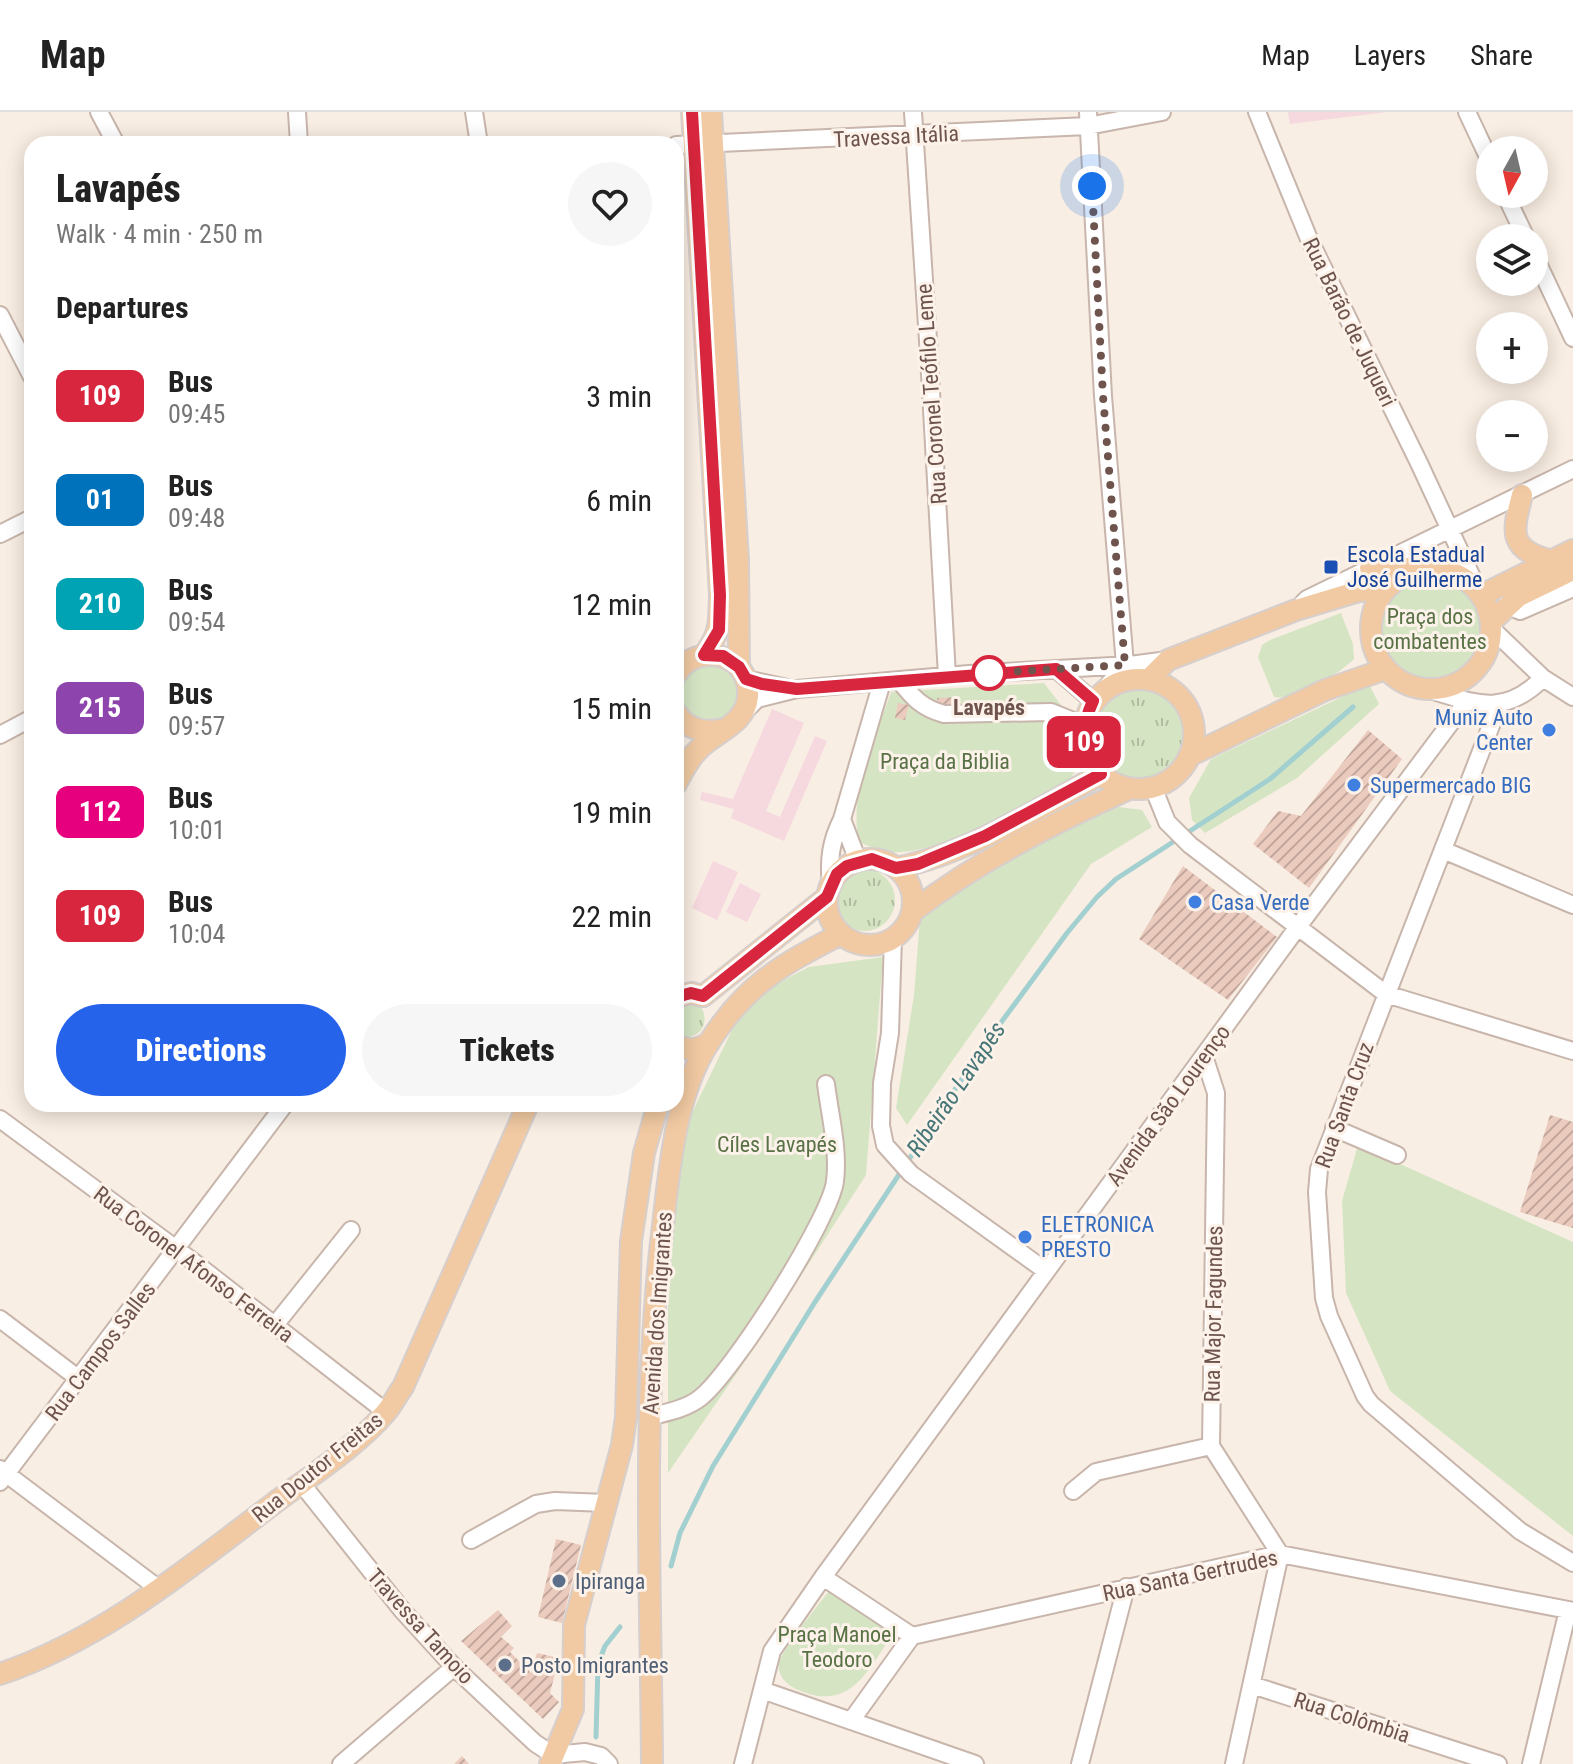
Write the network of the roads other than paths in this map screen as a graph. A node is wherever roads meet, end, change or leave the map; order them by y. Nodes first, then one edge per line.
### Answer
1 (99, 112) edge
2 (297, 112) edge
3 (474, 112) edge
4 (692, 112) edge
5 (711, 112) edge
6 (913, 112) edge
7 (1162, 112) edge
8 (1257, 112) edge
9 (1467, 112) edge
10 (1088, 119) edge
11 (914, 135) junction
12 (112, 136) edge
13 (298, 136) edge
14 (478, 136) edge
15 (1478, 136) edge
16 (694, 144) edge
17 (1548, 285) edge
18 (0, 315) edge
19 (1573, 338) edge
20 (24, 362) edge
21 (1573, 469) edge
22 (1522, 495) junction
23 (24, 522) edge
24 (1450, 529) junction
25 (0, 534) edge
26 (1573, 550) edge
27 (1549, 560) junction
28 (1370, 568) junction
29 (1425, 568) junction
30 (1573, 570) edge
31 (1573, 588) edge
32 (1385, 590) junction
33 (1479, 592) junction
34 (1506, 605) junction
35 (1296, 610) junction
36 (1492, 625) junction
37 (704, 655) junction
38 (684, 663) edge
39 (1056, 669) junction
40 (1386, 669) junction
41 (1137, 672) junction
42 (743, 673) junction
43 (947, 676) junction
44 (1543, 678) junction
45 (899, 680) junction
46 (882, 682) junction
47 (797, 689) junction
48 (1427, 689) junction
49 (1099, 696) junction
50 (1573, 697) edge
51 (1467, 701) junction
52 (1499, 705) junction
53 (744, 712) junction
54 (684, 720) edge
55 (24, 722) edge
56 (725, 729) junction
57 (684, 732) edge
58 (0, 735) edge
59 (1083, 735) junction
60 (1189, 756) junction
61 (686, 764) junction
62 (684, 768) edge
63 (1101, 774) junction
64 (1153, 787) junction
65 (1131, 788) junction
66 (842, 819) junction
67 (1443, 850) junction
68 (858, 861) junction
69 (896, 868) junction
70 (829, 891) junction
71 (1573, 905) edge
72 (912, 912) junction
73 (1297, 928) junction
74 (841, 934) junction
75 (893, 938) junction
76 (1386, 994) junction
77 (684, 995) edge
78 (703, 996) junction
79 (713, 1037) junction
80 (684, 1048) edge
81 (1573, 1051) edge
82 (1204, 1056) junction
83 (826, 1084) dead end
84 (684, 1108) edge
85 (279, 1112) edge
86 (524, 1112) edge
87 (656, 1112) edge
88 (682, 1112) edge
89 (0, 1119) edge
90 (1334, 1128) junction
91 (1397, 1155) dead end
92 (351, 1230) dead end
93 (176, 1250) junction
94 (1046, 1271) junction
95 (0, 1319) edge
96 (275, 1325) junction
97 (79, 1379) junction
98 (386, 1412) junction
99 (649, 1417) junction
100 (1211, 1446) junction
101 (2, 1475) edge
102 (301, 1483) junction
103 (1073, 1491) dead end
104 (606, 1503) junction
105 (471, 1540) dead end
106 (1280, 1554) junction
107 (1573, 1563) edge
108 (823, 1577) junction
109 (1126, 1587) junction
110 (159, 1589) junction
111 (1570, 1611) edge
112 (912, 1636) junction
113 (454, 1667) junction
114 (0, 1674) edge
115 (1252, 1685) junction
116 (762, 1690) junction
117 (851, 1721) junction
118 (552, 1760) edge
119 (341, 1764) edge
120 (609, 1764) edge
121 (652, 1764) edge
122 (743, 1764) edge
123 (975, 1764) edge
124 (1080, 1764) edge
125 (1234, 1764) edge
126 (1498, 1764) edge
127 (1531, 1764) edge

1 - 12 street
2 - 13 street
3 - 14 street
4 - 16 main road
5 - 16 main road
6 - 11 street, Rua Coronel Teófilo Leme
7 - 10 street, Travessa Itália
8 - 24 street, Rua Barão de Juqueri
9 - 15 street
10 - 11 street, Travessa Itália
10 - 41 street
11 - 16 street, Travessa Itália
11 - 43 street, Rua Coronel Teófilo Leme
16 - 37 main road
16 - 42 main road
17 - 19 street
18 - 20 street
21 - 22 street
22 - 24 street
22 - 27 main road
23 - 25 street
24 - 28 street
24 - 33 street
26 - 27 main road
27 - 33 main road
28 - 29 main road
28 - 35 street
29 - 32 main road
29 - 33 main road
30 - 34 main road
31 - 34 street
32 - 35 main road
32 - 40 main road
33 - 36 main road
34 - 36 main road
35 - 41 main road
36 - 44 street
36 - 48 main road
37 - 38 main road
37 - 42 main road
39 - 41 street
39 - 43 street
39 - 49 street
40 - 48 main road
40 - 60 main road
41 - 49 main road
41 - 60 main road
42 - 47 street
42 - 53 main road
43 - 45 street
44 - 50 street
44 - 52 street
45 - 46 street
45 - 59 street
46 - 47 street
46 - 66 street
47 - 53 street
48 - 51 street
49 - 59 main road
51 - 52 street
51 - 73 street, Avenida São Lourenço
52 - 67 street, Rua Santa Cruz
53 - 56 main road
54 - 56 main road
55 - 58 street
56 - 61 main road
57 - 61 main road
59 - 63 main road
60 - 64 main road
61 - 62 main road
63 - 65 main road
63 - 69 main road
64 - 65 main road
64 - 73 street
65 - 72 main road
66 - 68 street
66 - 70 street
67 - 71 street
67 - 76 street, Rua Santa Cruz
68 - 69 main road
68 - 70 main road
69 - 72 main road
70 - 74 main road
70 - 78 main road
72 - 75 main road
73 - 76 street
73 - 82 street, Avenida São Lourenço
74 - 75 main road
74 - 79 main road, Avenida dos Imigrantes
75 - 94 street
76 - 81 street
76 - 90 street, Rua Santa Cruz
77 - 78 main road
78 - 79 main road
79 - 80 main road
79 - 84 main road, Avenida dos Imigrantes
82 - 94 street, Avenida São Lourenço
82 - 100 street, Rua Major Fagundes
83 - 99 street
85 - 93 street, Rua Campos Salles
86 - 98 main road, Rua Doutor Freitas
87 - 104 main road, Avenida dos Imigrantes
88 - 99 main road, Avenida dos Imigrantes
89 - 93 street, Rua Coronel Afonso Ferreira
90 - 91 street
90 - 107 street, Rua Santa Cruz
92 - 96 street
93 - 96 street, Rua Coronel Afonso Ferreira
93 - 97 street, Rua Campos Salles
94 - 108 street, Avenida São Lourenço
95 - 97 street
96 - 98 street, Rua Coronel Afonso Ferreira
97 - 101 street, Rua Campos Salles
98 - 102 main road, Rua Doutor Freitas
99 - 121 main road, Avenida dos Imigrantes
100 - 103 street
100 - 106 street
101 - 110 street
102 - 110 main road, Rua Doutor Freitas
102 - 113 street, Travessa Tamoio
104 - 105 street
104 - 118 main road, Avenida dos Imigrantes
106 - 109 street, Rua Santa Gertrudes
106 - 111 street, Rua Santa Gertrudes
106 - 115 street
108 - 112 street
108 - 116 street, Avenida São Lourenço
109 - 112 street, Rua Santa Gertrudes
109 - 124 street
110 - 114 main road, Rua Doutor Freitas
111 - 127 street
112 - 117 street
113 - 118 street, Travessa Tamoio
113 - 119 street
115 - 125 street
115 - 126 street, Rua Colômbia
116 - 117 street
116 - 122 street, Avenida São Lourenço
117 - 123 street
118 - 120 street

